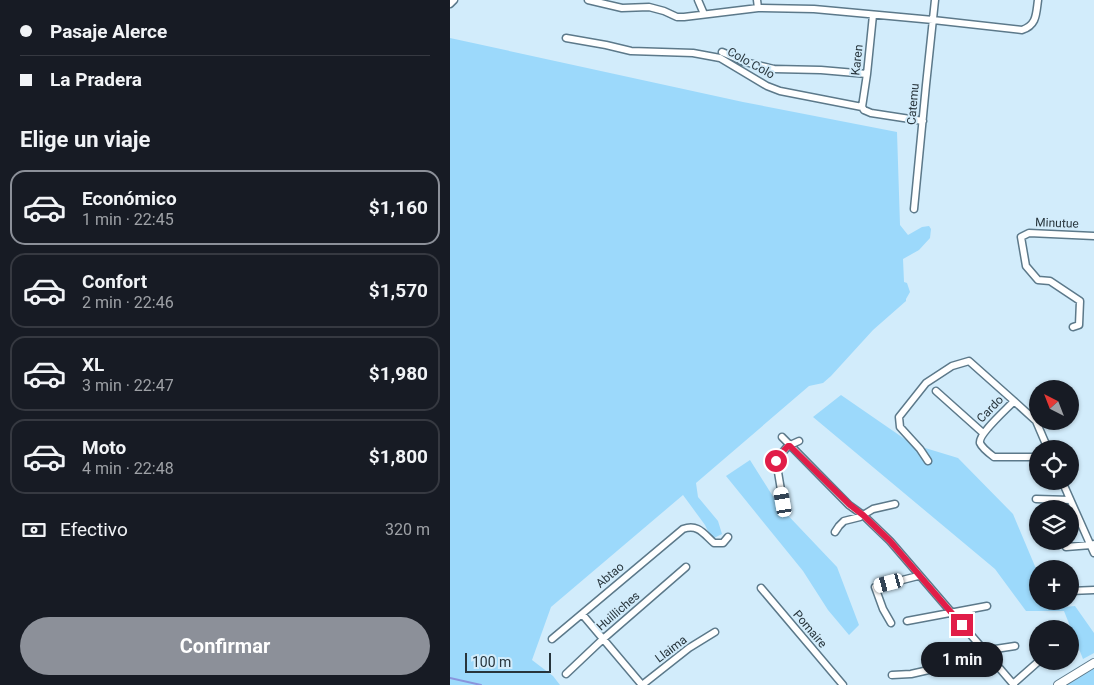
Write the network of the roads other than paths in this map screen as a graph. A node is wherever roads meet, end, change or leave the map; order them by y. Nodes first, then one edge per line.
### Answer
1 (454, 0) edge
2 (588, 0) edge
3 (698, 0) edge
4 (756, 0) edge
5 (935, 0) edge
6 (1038, 0) edge
7 (450, 4) edge
8 (758, 8) junction
9 (704, 14) junction
10 (873, 15) junction
11 (933, 20) junction
12 (566, 38) dead end
13 (722, 52) dead end
14 (867, 74) junction
15 (862, 107) junction
16 (923, 121) junction
17 (914, 209) dead end
18 (1094, 236) edge
19 (1074, 326) dead end
20 (936, 391) dead end
21 (1014, 400) junction
22 (983, 433) junction
23 (782, 437) dead end
24 (1044, 440) edge
25 (799, 441) dead end
26 (790, 446) junction
27 (1029, 457) edge
28 (928, 462) dead end
29 (1066, 490) edge
30 (1036, 499) dead end
31 (1070, 500) joint
32 (783, 502) dead end
33 (895, 504) dead end
34 (863, 515) junction
35 (1079, 518) edge
36 (835, 532) dead end
37 (728, 537) dead end
38 (1092, 545) edge
39 (1079, 546) edge
40 (1094, 553) edge
41 (686, 567) dead end
42 (918, 576) junction
43 (761, 588) dead end
44 (1094, 590) edge
45 (1079, 591) edge
46 (987, 606) dead end
47 (951, 613) junction
48 (582, 614) junction
49 (907, 621) dead end
50 (891, 623) dead end
51 (715, 632) dead end
52 (552, 639) dead end
53 (603, 639) junction
54 (1015, 646) dead end
55 (984, 650) junction
56 (1094, 663) edge
57 (1029, 670) edge
58 (566, 674) dead end
59 (892, 675) dead end
60 (642, 685) edge
61 (843, 685) edge
62 (1013, 685) edge
63 (1058, 685) edge

1 - 7 street
2 - 9 street
3 - 9 street
4 - 8 street
5 - 11 street, Catemu
6 - 11 street
8 - 9 street
8 - 10 street
10 - 11 street
10 - 14 street, Karen
11 - 16 street, Catemu
12 - 15 street, Colo Colo
13 - 14 street, Colo Colo
14 - 15 street, Karen
15 - 16 street, Colo Colo
16 - 17 street, Catemu
18 - 19 street, Minutue
20 - 22 street
21 - 22 street, Cardo
21 - 24 street
21 - 28 street
22 - 27 street
23 - 26 street
25 - 26 street
26 - 32 street
26 - 34 street
29 - 31 street
30 - 31 street
33 - 34 street
34 - 36 street
34 - 42 street
35 - 38 street
37 - 48 street, Abtao
38 - 39 street
38 - 40 street
41 - 53 street, Huilliches
42 - 47 street
42 - 50 street
43 - 61 street, Pomaire
44 - 45 street
46 - 47 street
47 - 49 street
47 - 55 street
48 - 52 street, Abtao
48 - 53 street
51 - 60 street, Llaima
53 - 58 street, Huilliches
53 - 60 street
54 - 55 street
55 - 59 street
55 - 62 street
56 - 63 street
57 - 62 street

